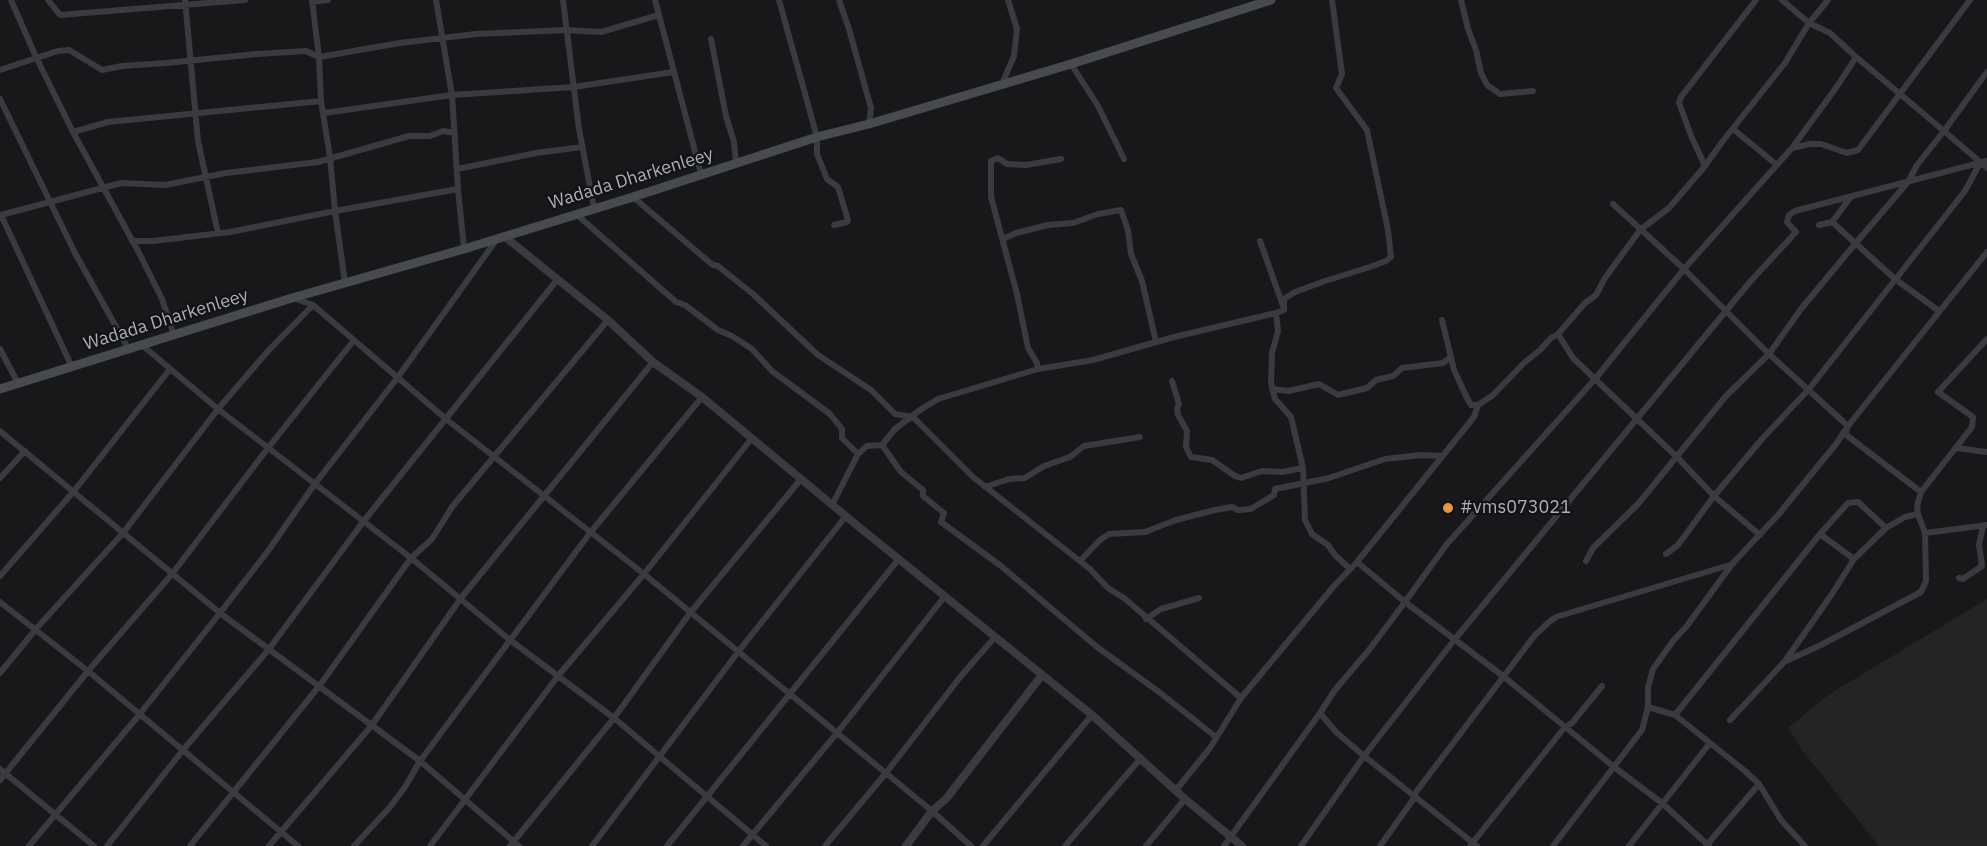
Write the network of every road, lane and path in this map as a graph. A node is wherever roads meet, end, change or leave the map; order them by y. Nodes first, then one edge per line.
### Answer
1 (11, 0) edge
2 (48, 0) edge
3 (245, 0) edge
4 (328, 0) edge
5 (436, 0) edge
6 (563, 0) edge
7 (655, 0) edge
8 (779, 0) edge
9 (839, 0) edge
10 (1008, 0) edge
11 (1332, 0) edge
12 (1461, 0) edge
13 (1756, 0) edge
14 (1782, 0) edge
15 (1828, 0) edge
16 (1970, 0) edge
17 (312, 1) edge
18 (1264, 1) edge
19 (185, 3) edge
20 (658, 15) junction
21 (1809, 23) junction
22 (567, 30) junction
23 (443, 39) junction
24 (711, 39) dead end
25 (36, 57) junction
26 (319, 57) junction
27 (1856, 57) junction
28 (192, 61) junction
29 (1071, 64) junction
30 (0, 70) edge
31 (673, 72) junction
32 (1987, 72) edge
33 (1002, 84) junction
34 (574, 87) junction
35 (1533, 91) dead end
36 (1901, 94) junction
37 (452, 95) junction
38 (0, 99) edge
39 (321, 101) junction
40 (195, 112) junction
41 (324, 113) junction
42 (868, 124) junction
43 (1732, 129) junction
44 (1944, 131) junction
45 (73, 132) junction
46 (455, 133) junction
47 (818, 137) junction
48 (582, 147) junction
49 (1792, 148) junction
50 (330, 157) junction
51 (1061, 159) dead end
52 (1124, 159) dead end
53 (1984, 162) edge
54 (736, 163) junction
55 (1777, 165) junction
56 (1705, 166) junction
57 (457, 168) junction
58 (1987, 168) edge
59 (701, 174) junction
60 (204, 179) junction
61 (1908, 182) junction
62 (103, 188) junction
63 (458, 189) junction
64 (633, 197) junction
65 (1850, 198) junction
66 (49, 201) junction
67 (1613, 204) dead end
68 (594, 208) junction
69 (335, 211) junction
70 (576, 214) junction
71 (0, 215) edge
72 (1832, 222) junction
73 (834, 225) dead end
74 (1819, 225) dead end
75 (1640, 230) junction
76 (218, 233) junction
77 (501, 237) junction
78 (1003, 239) junction
79 (132, 241) junction
80 (1260, 241) dead end
81 (1855, 244) junction
82 (464, 249) junction
83 (1987, 252) edge
84 (1684, 269) junction
85 (1895, 279) junction
86 (557, 280) junction
87 (345, 283) junction
88 (292, 298) junction
89 (313, 305) junction
90 (1284, 310) junction
91 (1726, 311) junction
92 (1938, 311) junction
93 (1276, 313) junction
94 (608, 320) junction
95 (1442, 320) dead end
96 (1558, 334) junction
97 (174, 336) junction
98 (1987, 339) edge
99 (354, 340) junction
100 (1156, 342) junction
101 (142, 345) junction
102 (0, 349) edge
103 (129, 350) junction
104 (1769, 354) junction
105 (1450, 358) junction
106 (653, 362) junction
107 (72, 366) junction
108 (170, 369) junction
109 (1038, 369) junction
110 (398, 377) junction
111 (1595, 380) junction
112 (1172, 381) dead end
113 (18, 383) junction
114 (1809, 388) junction
115 (0, 389) edge
116 (1272, 390) junction
117 (702, 397) junction
118 (1478, 405) junction
119 (218, 409) junction
120 (913, 417) junction
121 (1636, 418) junction
122 (446, 419) junction
123 (1848, 426) junction
124 (0, 431) edge
125 (1140, 437) dead end
126 (752, 438) junction
127 (882, 445) junction
128 (268, 448) junction
129 (1957, 448) junction
130 (25, 451) junction
131 (1987, 452) edge
132 (858, 454) junction
133 (1441, 456) junction
134 (494, 457) junction
135 (1677, 457) junction
136 (1303, 468) junction
137 (0, 478) edge
138 (801, 479) junction
139 (1302, 482) junction
140 (314, 484) junction
141 (985, 487) junction
142 (74, 491) junction
143 (1921, 492) junction
144 (542, 496) junction
145 (1714, 496) junction
146 (832, 505) junction
147 (1918, 514) junction
148 (846, 516) junction
149 (363, 522) junction
150 (1985, 526) edge
151 (1886, 528) junction
152 (123, 533) junction
153 (590, 533) junction
154 (1924, 533) junction
155 (1820, 534) junction
156 (1760, 535) junction
157 (1666, 554) dead end
158 (411, 558) junction
159 (1854, 559) junction
160 (898, 560) junction
161 (1080, 561) junction
162 (1586, 561) dead end
163 (1357, 562) junction
164 (1733, 563) junction
165 (1350, 568) junction
166 (172, 574) junction
167 (644, 574) junction
168 (0, 576) edge
169 (1959, 578) dead end
170 (945, 596) junction
171 (461, 598) junction
172 (1199, 598) dead end
173 (0, 602) edge
174 (1405, 602) junction
175 (220, 613) junction
176 (690, 613) junction
177 (1146, 619) junction
178 (35, 630) junction
179 (994, 637) junction
180 (1455, 639) junction
181 (510, 640) junction
182 (269, 649) junction
183 (738, 652) junction
184 (1785, 661) junction
185 (88, 672) junction
186 (0, 673) edge
187 (1042, 675) junction
188 (558, 676) junction
189 (1503, 676) junction
190 (320, 685) junction
191 (1602, 686) dead end
192 (791, 694) junction
193 (1241, 698) junction
194 (1648, 707) junction
195 (1320, 713) junction
196 (139, 715) junction
197 (1092, 715) junction
198 (1675, 715) junction
199 (614, 718) junction
200 (1730, 720) dead end
201 (372, 725) junction
202 (1565, 727) junction
203 (837, 733) junction
204 (1216, 737) junction
205 (1710, 743) junction
206 (183, 750) junction
207 (659, 755) junction
208 (1364, 756) junction
209 (1141, 758) junction
210 (420, 761) junction
211 (1614, 767) junction
212 (3, 771) edge
213 (886, 772) junction
214 (0, 780) edge
215 (1759, 784) junction
216 (1176, 790) junction
217 (232, 792) junction
218 (707, 794) junction
219 (1414, 796) junction
220 (1185, 799) junction
221 (466, 800) junction
222 (1662, 803) junction
223 (932, 811) junction
224 (56, 816) junction
225 (280, 832) junction
226 (752, 834) junction
227 (1231, 837) junction
228 (1796, 843) edge
229 (514, 845) edge
230 (1473, 845) edge
231 (1707, 845) edge
232 (29, 846) edge
233 (94, 846) edge
234 (107, 846) edge
235 (190, 846) edge
236 (269, 846) edge
237 (298, 846) edge
238 (354, 846) edge
239 (430, 846) edge
240 (592, 846) edge
241 (667, 846) edge
242 (743, 846) edge
243 (766, 846) edge
244 (825, 846) edge
245 (906, 846) edge
246 (971, 846) edge
247 (983, 846) edge
248 (1065, 846) edge
249 (1146, 846) edge
250 (1224, 846) edge
251 (1242, 846) edge
252 (1302, 846) edge
253 (1380, 846) edge
254 (1552, 846) edge
255 (1629, 846) edge
256 (1805, 846) edge

1 - 25 street
2 - 19 street
3 - 19 street
4 - 17 street
5 - 23 street
6 - 22 street
7 - 20 street
8 - 47 street
9 - 42 street
10 - 33 street
11 - 90 street
12 - 35 street
13 - 56 street
14 - 21 street
15 - 21 street
16 - 36 street
17 - 26 street
18 - 29 main road, Wadada Dharkenleey
19 - 28 street
20 - 22 street
20 - 31 street
21 - 27 street
21 - 43 street
22 - 23 street
22 - 34 street
23 - 26 street
23 - 37 street
24 - 54 street
25 - 28 street
25 - 30 street
25 - 45 street
26 - 28 street
26 - 39 street
27 - 36 street
27 - 49 street
28 - 40 street
29 - 33 main road, Wadada Dharkenleey
29 - 52 street
31 - 34 street
31 - 59 street
32 - 44 street
33 - 42 main road, Wadada Dharkenleey
34 - 37 street
34 - 48 street
36 - 44 street
36 - 49 street
37 - 41 street
37 - 46 street
38 - 66 street
39 - 40 street
39 - 41 street
40 - 45 street
40 - 60 street
41 - 50 street
42 - 47 main road, Wadada Dharkenleey
43 - 55 street
43 - 56 street
44 - 53 street
44 - 61 street
45 - 62 street
46 - 50 street
46 - 57 street
47 - 54 main road, Wadada Dharkenleey
47 - 73 street
48 - 57 street
48 - 68 street
49 - 55 street
50 - 60 street
50 - 69 street
51 - 78 street
53 - 58 street
53 - 61 street
53 - 85 street
54 - 59 main road, Wadada Dharkenleey
55 - 84 street
56 - 75 street
57 - 63 street
59 - 64 main road, Wadada Dharkenleey
60 - 62 street
60 - 76 street
61 - 65 street
61 - 81 street
62 - 66 street
62 - 79 street
63 - 69 street
63 - 82 street
64 - 68 main road, Wadada Dharkenleey
64 - 120 street
65 - 72 street
65 - 91 street
66 - 71 street
66 - 103 street
67 - 75 street
68 - 70 main road, Wadada Dharkenleey
69 - 76 street
69 - 87 street
70 - 77 main road, Wadada Dharkenleey
70 - 132 street
71 - 107 street
72 - 74 street
72 - 81 street
75 - 84 street
75 - 96 street
76 - 79 street
77 - 82 main road, Wadada Dharkenleey
77 - 86 street
77 - 110 street
78 - 100 street
78 - 109 street
79 - 97 street
80 - 90 street
81 - 85 street
81 - 104 street
82 - 87 main road, Wadada Dharkenleey
83 - 92 street
84 - 91 street
84 - 111 street
85 - 92 street
85 - 114 street
86 - 94 street
86 - 122 street
87 - 88 main road, Wadada Dharkenleey
88 - 89 street
88 - 97 main road, Wadada Dharkenleey
89 - 99 street
89 - 119 street
90 - 93 street
91 - 104 street
91 - 121 street
92 - 123 street
93 - 100 street
93 - 116 street
94 - 106 street
94 - 134 street
95 - 105 street
96 - 111 street
96 - 118 street
97 - 101 main road, Wadada Dharkenleey
98 - 129 street
99 - 110 street
99 - 128 street
100 - 109 street
101 - 103 main road, Wadada Dharkenleey
101 - 108 street
102 - 113 street
103 - 107 main road, Wadada Dharkenleey
104 - 114 street
104 - 135 street
105 - 116 street
105 - 118 street
106 - 117 street
106 - 144 street
107 - 113 main road, Wadada Dharkenleey
108 - 119 street
108 - 142 street
109 - 120 street
110 - 122 street
110 - 140 street
111 - 121 street
111 - 174 street
112 - 136 street
113 - 115 main road, Wadada Dharkenleey
114 - 123 street
114 - 145 street
116 - 136 street
117 - 126 street
117 - 153 street
118 - 133 street
119 - 128 street
119 - 152 street
120 - 127 street
120 - 141 street
121 - 135 street
121 - 180 street
122 - 134 street
122 - 149 street
123 - 143 street
123 - 156 street
124 - 130 street
125 - 141 street
126 - 138 street
126 - 167 street
127 - 132 street
127 - 204 street
128 - 140 street
128 - 166 street
129 - 131 street
129 - 143 street
130 - 137 street
130 - 142 street
132 - 146 street
133 - 139 street
133 - 163 street
134 - 144 street
134 - 158 street
135 - 145 street
135 - 162 street
136 - 139 street
138 - 146 street
138 - 176 street
139 - 161 street
139 - 165 street
140 - 149 street
140 - 175 street
141 - 161 street
142 - 152 street
142 - 168 street
143 - 147 street
144 - 153 street
144 - 171 street
145 - 156 street
145 - 157 street
146 - 148 street
147 - 151 street
147 - 154 street
148 - 160 street
148 - 183 street
149 - 158 street
149 - 182 street
150 - 154 street
150 - 169 street
151 - 155 street
151 - 159 street
152 - 166 street
152 - 178 street
153 - 167 street
153 - 181 street
154 - 184 street
155 - 159 street
155 - 198 street
156 - 164 street
158 - 171 street
158 - 190 street
159 - 184 street
160 - 170 street
160 - 192 street
161 - 177 street
163 - 165 street
163 - 174 street
164 - 189 street
164 - 194 street
165 - 193 street
166 - 175 street
166 - 185 street
167 - 176 street
167 - 188 street
170 - 179 street
170 - 203 street
171 - 181 street
171 - 201 street
172 - 177 street
173 - 178 street
174 - 180 street
174 - 195 street
175 - 182 street
175 - 196 street
176 - 183 street
176 - 199 street
177 - 193 street
178 - 185 street
178 - 186 street
179 - 187 street
179 - 213 street
180 - 189 street
180 - 208 street
181 - 188 street
181 - 210 street
182 - 190 street
182 - 206 street
183 - 192 street
183 - 207 street
184 - 200 street
185 - 196 street
185 - 212 street
187 - 197 street
187 - 223 street
188 - 199 street
188 - 221 street
189 - 202 street
189 - 219 street
190 - 201 street
190 - 217 street
191 - 202 street
192 - 203 street
192 - 218 street
193 - 204 street
194 - 198 street
194 - 211 street
195 - 208 street
195 - 227 street
196 - 206 street
196 - 224 street
197 - 209 street
197 - 247 street
198 - 205 street
199 - 207 street
199 - 229 street
201 - 210 street
201 - 225 street
202 - 211 street
202 - 230 street
203 - 213 street
203 - 226 street
204 - 216 street
205 - 215 street
205 - 222 street
206 - 217 street
206 - 234 street
207 - 218 street
207 - 240 street
208 - 219 street
208 - 252 street
209 - 216 street
209 - 248 street
210 - 221 street
210 - 238 street
211 - 222 street
211 - 254 street
212 - 214 street
212 - 224 street
213 - 223 street
213 - 244 street
215 - 228 street
215 - 231 street
216 - 220 street
217 - 225 street
217 - 235 street
218 - 226 street
218 - 241 street
219 - 230 street
219 - 253 street
220 - 227 street
220 - 249 street
221 - 229 street
221 - 239 street
222 - 231 street
222 - 255 street
223 - 245 street
223 - 246 street
224 - 232 street
224 - 233 street
225 - 236 street
225 - 237 street
226 - 242 street
226 - 243 street
227 - 250 street
227 - 251 street
228 - 256 street

